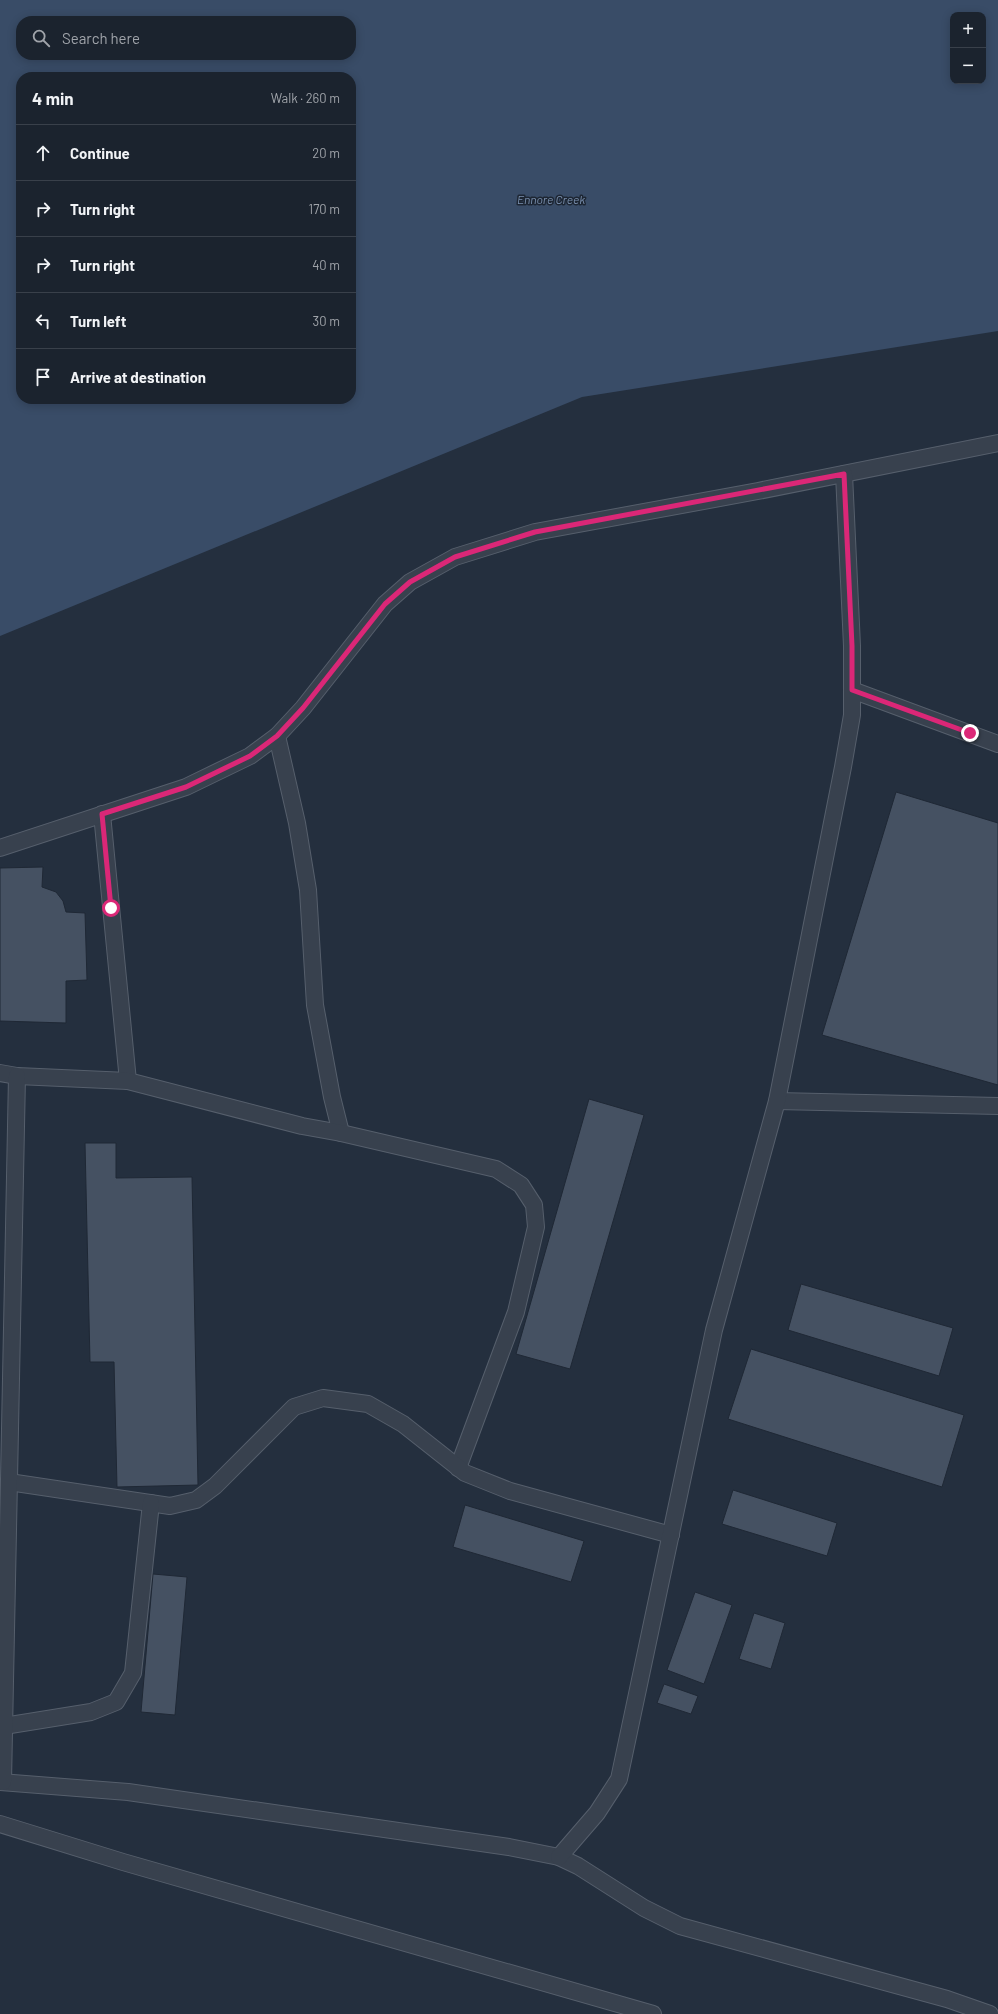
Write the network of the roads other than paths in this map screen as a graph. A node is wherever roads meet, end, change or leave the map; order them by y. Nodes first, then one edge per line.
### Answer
1 (998, 443) edge
2 (844, 474) junction
3 (852, 690) junction
4 (277, 736) junction
5 (998, 744) edge
6 (102, 814) junction
7 (0, 848) edge
8 (0, 1073) edge
9 (17, 1076) junction
10 (128, 1081) junction
11 (777, 1101) junction
12 (998, 1106) edge
13 (341, 1133) junction
14 (458, 1468) junction
15 (9, 1482) junction
16 (151, 1503) junction
17 (671, 1536) junction
18 (4, 1726) junction
19 (1, 1782) edge
20 (0, 1824) edge
21 (559, 1857) junction
22 (653, 2014) edge
23 (990, 2014) edge

1 - 2 lane
2 - 3 lane
2 - 4 lane
3 - 5 lane
3 - 11 lane
4 - 6 lane
4 - 13 lane
6 - 7 lane
6 - 10 lane
8 - 9 lane
9 - 10 lane
9 - 15 lane
10 - 13 lane
11 - 12 lane
11 - 17 lane
13 - 14 lane
14 - 16 lane
14 - 17 lane
15 - 16 lane
15 - 18 lane
16 - 18 lane
17 - 21 lane
18 - 19 lane
19 - 21 lane
20 - 22 lane
21 - 23 lane

